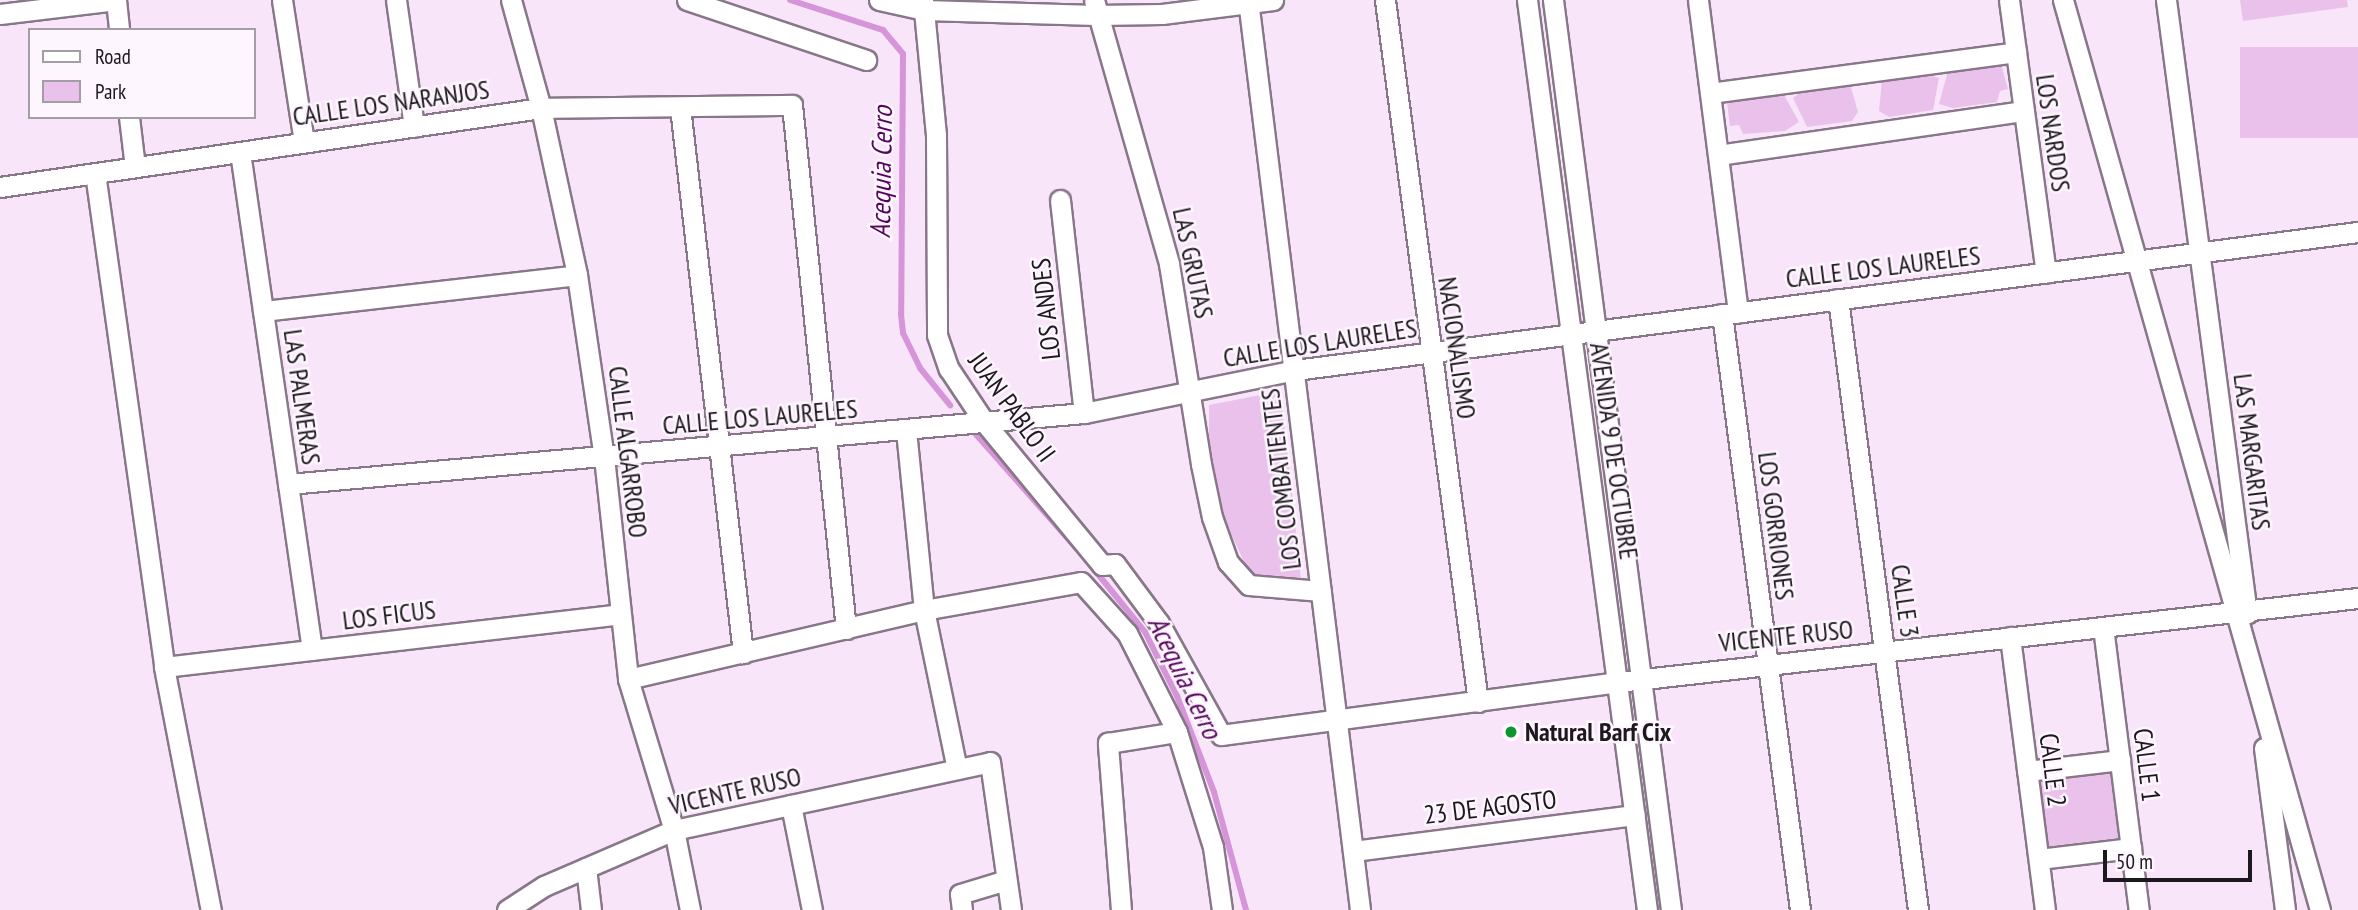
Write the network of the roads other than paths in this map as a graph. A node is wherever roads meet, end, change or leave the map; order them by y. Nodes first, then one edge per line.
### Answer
1 (116, 0) edge
2 (282, 0) edge
3 (396, 0) edge
4 (511, 0) edge
5 (687, 0) edge
6 (879, 0) edge
7 (1273, 0) edge
8 (1385, 0) edge
9 (1527, 0) edge
10 (1553, 0) edge
11 (1698, 0) edge
12 (2008, 0) edge
13 (2063, 0) edge
14 (2166, 0) edge
15 (1248, 2) edge
16 (923, 5) edge
17 (1095, 8) edge
18 (0, 14) edge
19 (119, 28) edge
20 (2016, 52) junction
21 (866, 60) dead end
22 (1710, 93) junction
23 (680, 107) junction
24 (541, 108) junction
25 (2024, 111) junction
26 (129, 119) edge
27 (414, 127) junction
28 (304, 142) junction
29 (240, 152) junction
30 (1718, 155) junction
31 (135, 167) junction
32 (96, 173) junction
33 (0, 187) edge
34 (1060, 200) dead end
35 (2358, 232) edge
36 (2199, 253) junction
37 (2046, 273) junction
38 (577, 275) junction
39 (1838, 299) junction
40 (263, 311) junction
41 (1730, 313) junction
42 (1598, 331) junction
43 (1572, 334) junction
44 (1431, 352) junction
45 (1295, 370) junction
46 (1190, 391) junction
47 (1084, 413) junction
48 (972, 424) junction
49 (906, 430) junction
50 (827, 437) junction
51 (720, 447) junction
52 (604, 457) junction
53 (288, 484) junction
54 (1321, 591) junction
55 (2358, 598) edge
56 (924, 610) junction
57 (2246, 611) junction
58 (620, 614) junction
59 (2103, 627) junction
60 (846, 629) junction
61 (2010, 637) junction
62 (312, 650) junction
63 (1886, 651) junction
64 (743, 653) junction
65 (1768, 665) junction
66 (164, 667) junction
67 (1642, 679) junction
68 (628, 680) junction
69 (1618, 682) junction
70 (1478, 702) junction
71 (1337, 722) junction
72 (1177, 732) junction
73 (1222, 735) joint
74 (2120, 760) junction
75 (957, 769) junction
76 (2027, 771) junction
77 (791, 805) junction
78 (1635, 815) junction
79 (674, 830) junction
80 (2131, 848) junction
81 (1353, 851) junction
82 (2039, 859) junction
83 (586, 868) junction
84 (1006, 880) junction
85 (211, 910) edge
86 (507, 910) edge
87 (592, 910) edge
88 (690, 910) edge
89 (812, 910) edge
90 (962, 910) edge
91 (1011, 910) edge
92 (1121, 910) edge
93 (1222, 910) edge
94 (1360, 910) edge
95 (1647, 910) edge
96 (1671, 910) edge
97 (1800, 910) edge
98 (1918, 910) edge
99 (2045, 910) edge
100 (2139, 910) edge
101 (2285, 910) edge
102 (2320, 910) edge

1 - 18 street
1 - 19 street
2 - 28 street
3 - 27 street
4 - 24 street, CALLE ALGARROBO
5 - 21 street
6 - 16 street
7 - 15 street
8 - 44 street, NACIONALISMO
9 - 43 street, AVENIDA 9 DE OCTUBRE
10 - 42 street, AVENIDA 9 DE OCTUBRE
11 - 22 street, LOS GORRIONES
12 - 20 street, LOS NARDOS
13 - 102 street
14 - 36 street, LAS MARGARITAS
15 - 17 street
15 - 45 street, LOS COMBATIENTES
16 - 17 street
16 - 48 street, JUAN PABLO II
17 - 46 street, LAS GRUTAS
20 - 22 street
20 - 25 street, LOS NARDOS
22 - 30 street, LOS GORRIONES
23 - 24 street, CALLE LOS NARANJOS
23 - 50 street, CALLE LOS NARANJOS
23 - 51 street
24 - 27 street, CALLE LOS NARANJOS
24 - 38 street, CALLE ALGARROBO
25 - 30 street
25 - 37 street, LOS NARDOS
26 - 31 street
27 - 28 street, CALLE LOS NARANJOS
28 - 29 street, CALLE LOS NARANJOS
29 - 31 street, CALLE LOS NARANJOS
29 - 40 street, LAS PALMERAS
30 - 41 street, LOS GORRIONES
31 - 32 street, CALLE LOS NARANJOS
32 - 33 street, CALLE LOS NARANJOS
32 - 66 street
34 - 47 street, LOS ANDES
35 - 36 street, CALLE LOS LAURELES
36 - 37 street, CALLE LOS LAURELES
36 - 57 street, LAS MARGARITAS
37 - 39 street, CALLE LOS LAURELES
38 - 40 street
38 - 52 street, CALLE ALGARROBO
39 - 41 street, CALLE LOS LAURELES
39 - 63 street, CALLE 3
40 - 53 street, LAS PALMERAS
41 - 42 street, CALLE LOS LAURELES
41 - 65 street, LOS GORRIONES
42 - 43 street, CALLE LOS LAURELES
42 - 67 street, AVENIDA 9 DE OCTUBRE
43 - 44 street, CALLE LOS LAURELES
43 - 69 street, AVENIDA 9 DE OCTUBRE
44 - 45 street, CALLE LOS LAURELES
44 - 70 street, NACIONALISMO
45 - 46 street, CALLE LOS LAURELES
45 - 54 street, LOS COMBATIENTES
46 - 47 street, CALLE LOS LAURELES
46 - 54 street, LAS GRUTAS
47 - 48 street, CALLE LOS LAURELES
48 - 49 street, CALLE LOS LAURELES
48 - 73 street, JUAN PABLO II
49 - 50 street, CALLE LOS LAURELES
49 - 56 street
50 - 51 street, CALLE LOS LAURELES
50 - 60 street
51 - 52 street, CALLE LOS LAURELES
51 - 64 street
52 - 53 street, CALLE LOS LAURELES
52 - 58 street, CALLE ALGARROBO
53 - 62 street, LAS PALMERAS
54 - 71 street, LOS COMBATIENTES
55 - 57 street, VICENTE RUSO
56 - 60 street
56 - 72 street
56 - 75 street
57 - 59 street, VICENTE RUSO
57 - 101 street, LAS MARGARITAS
58 - 62 street, LOS FICUS
58 - 68 street, CALLE ALGARROBO
59 - 61 street, VICENTE RUSO
59 - 74 street, CALLE 1
60 - 64 street
61 - 63 street, VICENTE RUSO
61 - 76 street, CALLE 2
62 - 66 street, LOS FICUS
63 - 65 street, VICENTE RUSO
63 - 98 street, CALLE 3
64 - 68 street
65 - 67 street, VICENTE RUSO
65 - 97 street, LOS GORRIONES
66 - 85 street
67 - 69 street, VICENTE RUSO
67 - 96 street, AVENIDA 9 DE OCTUBRE
68 - 79 street, CALLE ALGARROBO
69 - 70 street, VICENTE RUSO
69 - 78 street, AVENIDA 9 DE OCTUBRE
70 - 71 street, VICENTE RUSO
71 - 73 street, VICENTE RUSO
71 - 81 street, LOS COMBATIENTES
72 - 92 street
72 - 93 street
74 - 76 street
74 - 80 street, CALLE 1
75 - 77 street, VICENTE RUSO
75 - 84 street, VICENTE RUSO
76 - 82 street, CALLE 2
77 - 79 street, VICENTE RUSO
77 - 89 street
78 - 81 street, 23 DE AGOSTO
78 - 95 street, AVENIDA 9 DE OCTUBRE
79 - 83 street, VICENTE RUSO
79 - 88 street, CALLE ALGARROBO
80 - 82 street
80 - 100 street, CALLE 1
81 - 94 street, LOS COMBATIENTES
82 - 99 street, CALLE 2
83 - 86 street, VICENTE RUSO
83 - 87 street
84 - 90 street
84 - 91 street

